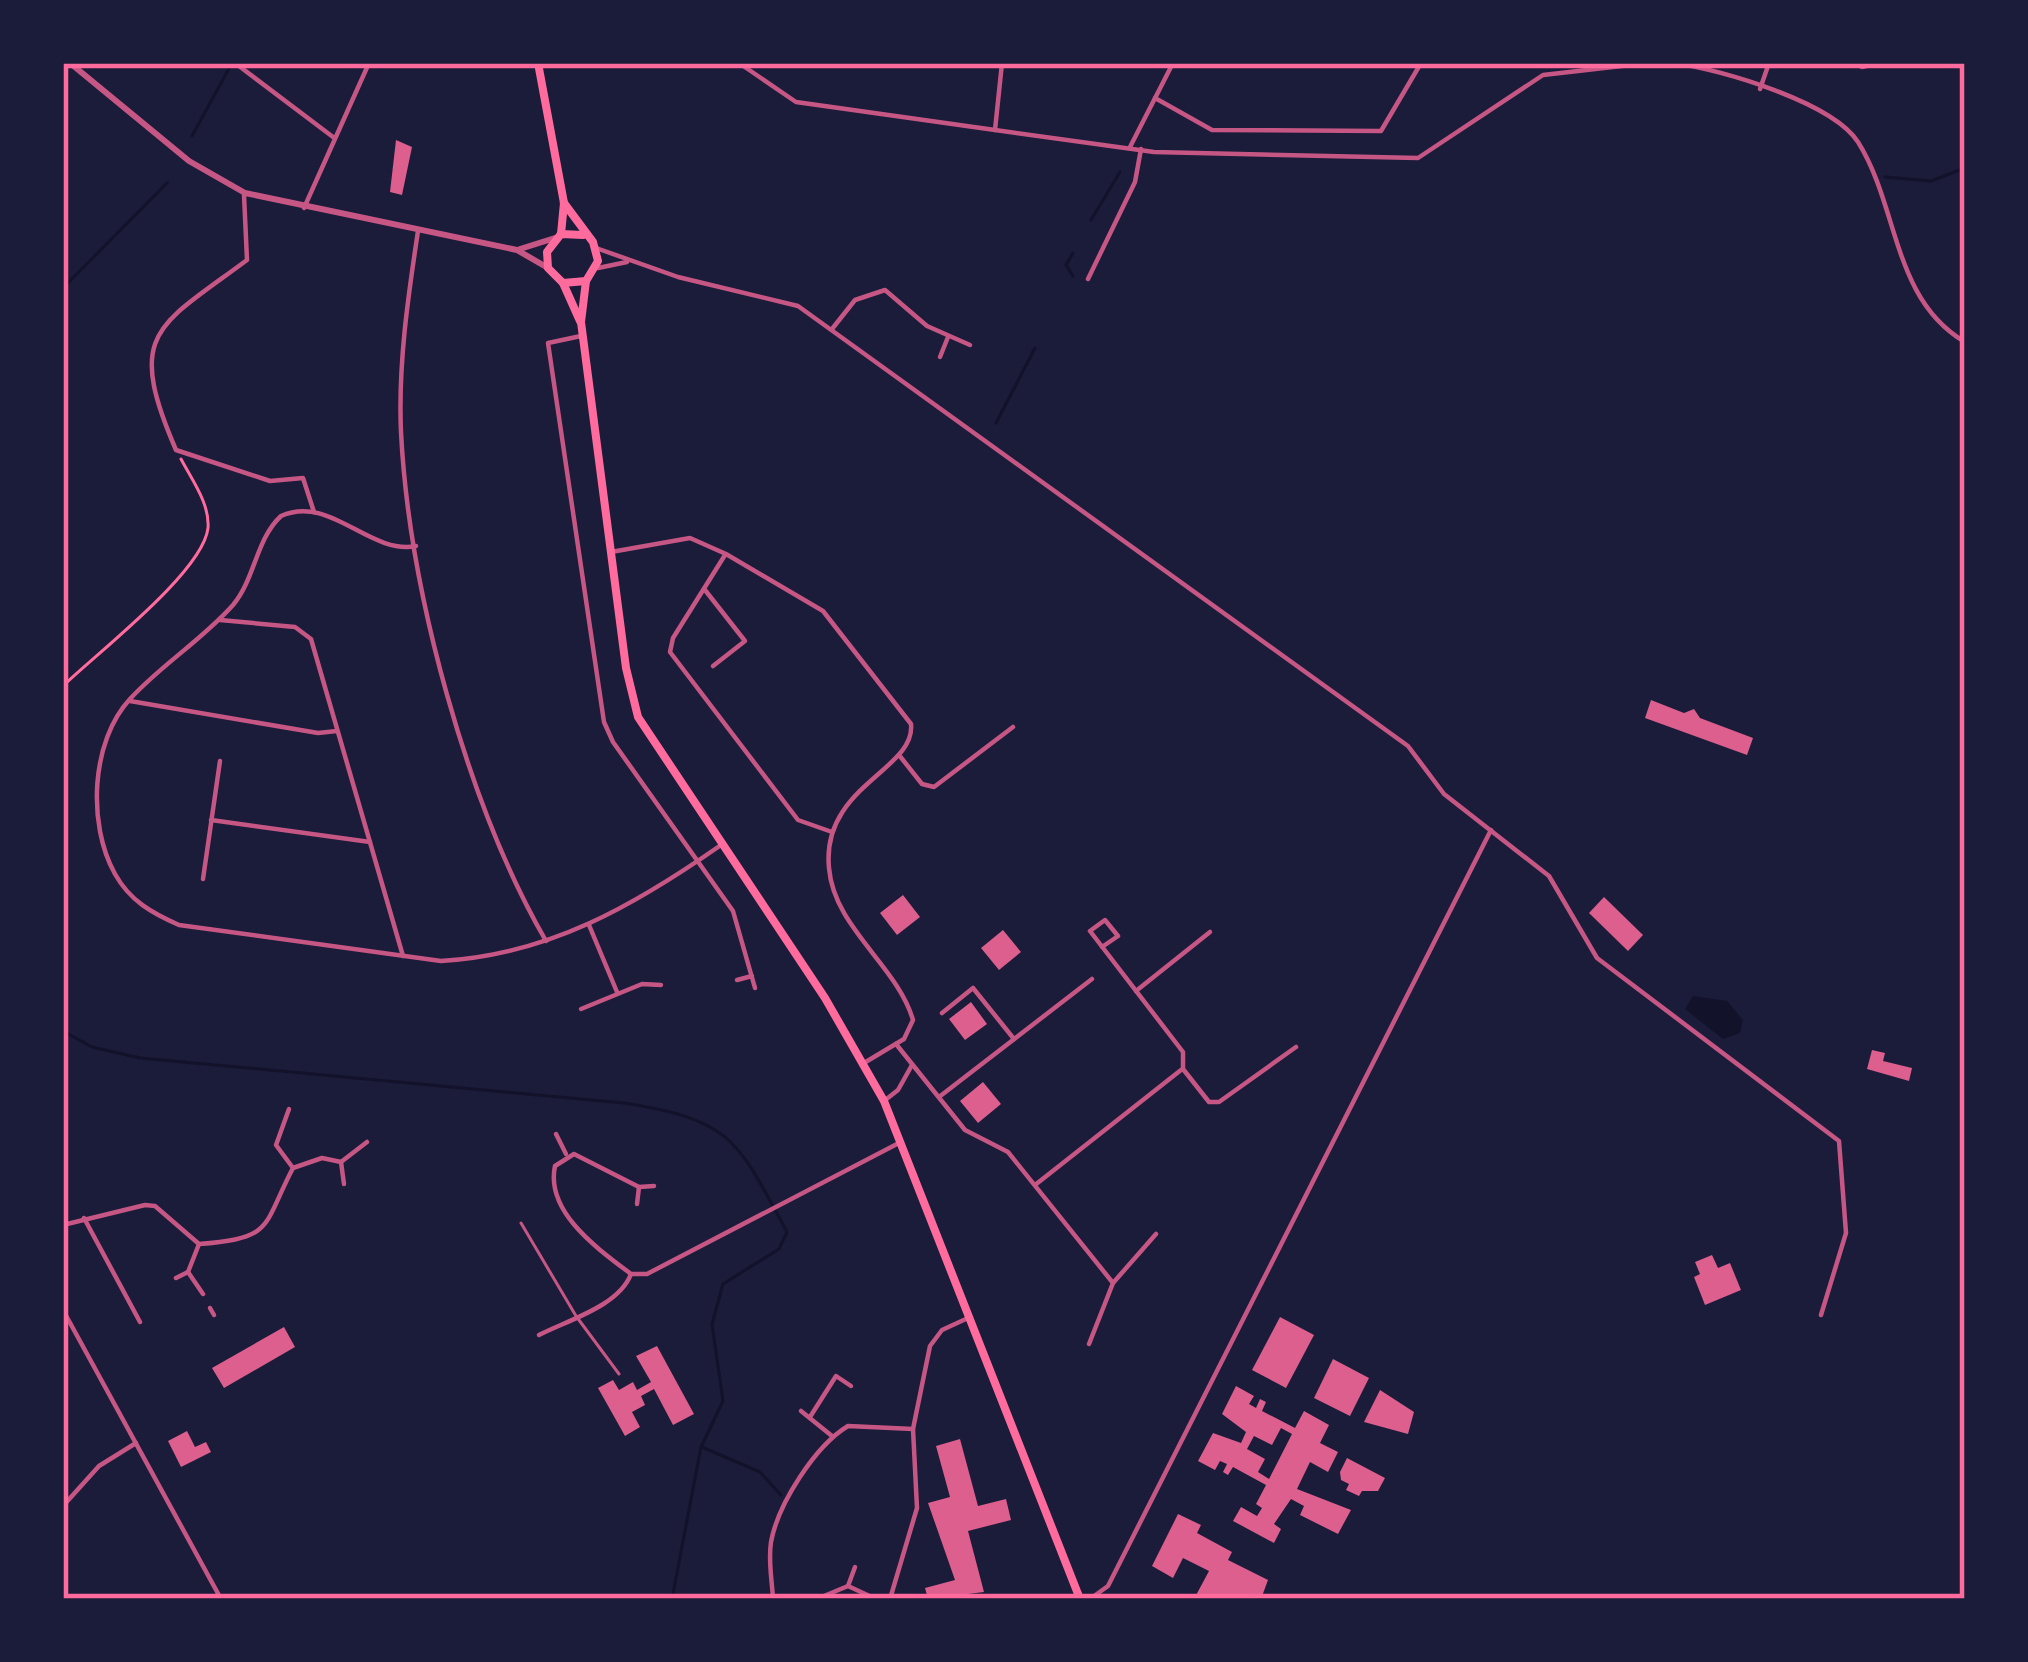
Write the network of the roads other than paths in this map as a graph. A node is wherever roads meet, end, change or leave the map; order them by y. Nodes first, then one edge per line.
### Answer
1 (369, 63) edge
2 (538, 63) edge
3 (739, 63) edge
4 (1002, 63) edge
5 (1173, 63) edge
6 (1421, 63) edge
7 (1648, 63) edge
8 (1675, 63) edge
9 (1769, 63) edge
10 (1852, 63) edge
11 (1879, 63) edge
12 (71, 64) edge
13 (242, 66) edge
14 (64, 75) edge
15 (1760, 89) junction
16 (1155, 98) junction
17 (995, 130) junction
18 (333, 137) junction
19 (1130, 147) junction
20 (1141, 149) junction
21 (245, 193) junction
22 (564, 203) junction
23 (304, 208) junction
24 (418, 231) junction
25 (583, 235) junction
26 (558, 236) junction
27 (596, 248) junction
28 (517, 250) junction
29 (627, 262) junction
30 (548, 268) junction
31 (597, 268) junction
32 (1088, 279) dead end
33 (586, 281) junction
34 (562, 283) junction
35 (580, 322) junction
36 (832, 329) junction
37 (577, 336) junction
38 (948, 338) junction
39 (1965, 342) edge
40 (970, 345) dead end
41 (940, 357) dead end
42 (314, 512) junction
43 (416, 546) junction
44 (610, 552) junction
45 (726, 554) junction
46 (705, 590) junction
47 (219, 620) junction
48 (713, 666) dead end
49 (128, 700) junction
50 (1013, 727) dead end
51 (337, 730) junction
52 (899, 755) junction
53 (220, 761) dead end
54 (218, 772) junction
55 (228, 773) dead end
56 (211, 820) junction
57 (1491, 830) junction
58 (832, 832) junction
59 (370, 842) junction
60 (721, 845) junction
61 (698, 862) junction
62 (204, 869) junction
63 (214, 870) dead end
64 (203, 879) dead end
65 (590, 925) junction
66 (1210, 932) dead end
67 (546, 941) junction
68 (1102, 947) junction
69 (403, 956) junction
70 (752, 976) junction
71 (1092, 979) dead end
72 (737, 980) dead end
73 (661, 985) dead end
74 (755, 988) dead end
75 (1136, 991) junction
76 (618, 993) junction
77 (581, 1010) dead end
78 (942, 1013) dead end
79 (1014, 1039) junction
80 (896, 1044) junction
81 (1296, 1047) dead end
82 (864, 1063) junction
83 (911, 1065) junction
84 (1183, 1069) junction
85 (939, 1097) junction
86 (884, 1101) junction
87 (289, 1109) dead end
88 (556, 1134) dead end
89 (367, 1142) dead end
90 (903, 1142) junction
91 (566, 1154) junction
92 (341, 1162) junction
93 (292, 1168) junction
94 (344, 1184) dead end
95 (1035, 1185) junction
96 (654, 1186) dead end
97 (639, 1187) junction
98 (637, 1204) dead end
99 (84, 1218) junction
100 (520, 1223) dead end
101 (63, 1225) edge
102 (1156, 1234) dead end
103 (199, 1244) junction
104 (188, 1272) junction
105 (631, 1274) junction
106 (176, 1278) dead end
107 (1113, 1283) junction
108 (203, 1294) dead end
109 (210, 1308) dead end
110 (63, 1310) edge
111 (214, 1315) dead end
112 (1821, 1315) dead end
113 (576, 1316) junction
114 (968, 1318) junction
115 (140, 1322) dead end
116 (538, 1335) dead end
117 (1088, 1344) dead end
118 (619, 1374) dead end
119 (851, 1386) dead end
120 (801, 1411) dead end
121 (810, 1417) junction
122 (914, 1429) junction
123 (832, 1436) junction
124 (136, 1443) junction
125 (63, 1506) edge
126 (855, 1567) dead end
127 (848, 1586) junction
128 (824, 1596) dead end
129 (221, 1599) edge
130 (773, 1599) edge
131 (876, 1599) edge
132 (890, 1599) edge
133 (1080, 1599) edge
134 (1090, 1599) edge

1 - 18 street
2 - 22 main road
3 - 17 street
4 - 17 street
5 - 16 street
6 - 16 street
7 - 20 street
8 - 15 street
9 - 15 street
10 - 11 street
12 - 14 street
12 - 21 street
13 - 18 street
15 - 39 street
16 - 19 street
17 - 19 street
18 - 23 street
19 - 20 street
20 - 32 street
21 - 23 street
21 - 42 street
22 - 25 main road
22 - 26 main road
23 - 24 street
24 - 28 street
24 - 43 street
25 - 26 main road
25 - 27 main road
26 - 28 street
26 - 30 main road
27 - 29 street
27 - 31 main road
28 - 30 street
29 - 31 street
29 - 36 street
30 - 34 main road
31 - 33 main road
33 - 34 main road
33 - 35 main road
34 - 35 main road
35 - 37 main road
36 - 38 street
36 - 57 street
37 - 44 main road
37 - 61 street
38 - 40 street
38 - 41 street
42 - 43 street
42 - 47 street
43 - 67 street
44 - 45 street
44 - 60 main road
45 - 46 street
45 - 52 street
46 - 48 street
46 - 58 street
47 - 49 street
47 - 51 street
49 - 51 street
49 - 69 street
50 - 52 street
51 - 59 street
52 - 58 street
53 - 54 street
54 - 55 street
54 - 56 street
56 - 59 street
56 - 62 street
57 - 112 street
57 - 134 street
58 - 80 street
59 - 69 street
60 - 61 street
60 - 82 main road
61 - 65 street
61 - 70 street
62 - 63 street
62 - 64 street
65 - 67 street
65 - 76 street
66 - 75 street
67 - 69 street
68 - 68 street
68 - 75 street
70 - 72 street
70 - 74 street
71 - 79 street
73 - 76 street
75 - 84 street
76 - 77 street
78 - 79 street
79 - 85 street
80 - 82 street
80 - 83 street
81 - 84 street
82 - 86 main road
83 - 85 street
83 - 86 street
84 - 95 street
85 - 95 street
86 - 90 main road
87 - 93 street
88 - 91 street
89 - 92 street
90 - 105 street
90 - 114 main road
91 - 97 street
91 - 105 street
92 - 93 street
92 - 94 street
93 - 103 street
95 - 107 street
96 - 97 street
97 - 98 street
99 - 101 street
99 - 103 street
99 - 115 street
100 - 113 lane
102 - 107 street
103 - 104 street
104 - 106 street
104 - 108 street
105 - 113 street
107 - 117 street
109 - 111 street
110 - 124 street
113 - 116 street
113 - 118 lane
114 - 122 street
114 - 133 main road
119 - 121 street
120 - 121 street
121 - 123 street
122 - 123 street
122 - 132 street
123 - 130 street
124 - 125 street
124 - 129 street
126 - 127 street
127 - 128 street
127 - 131 street

